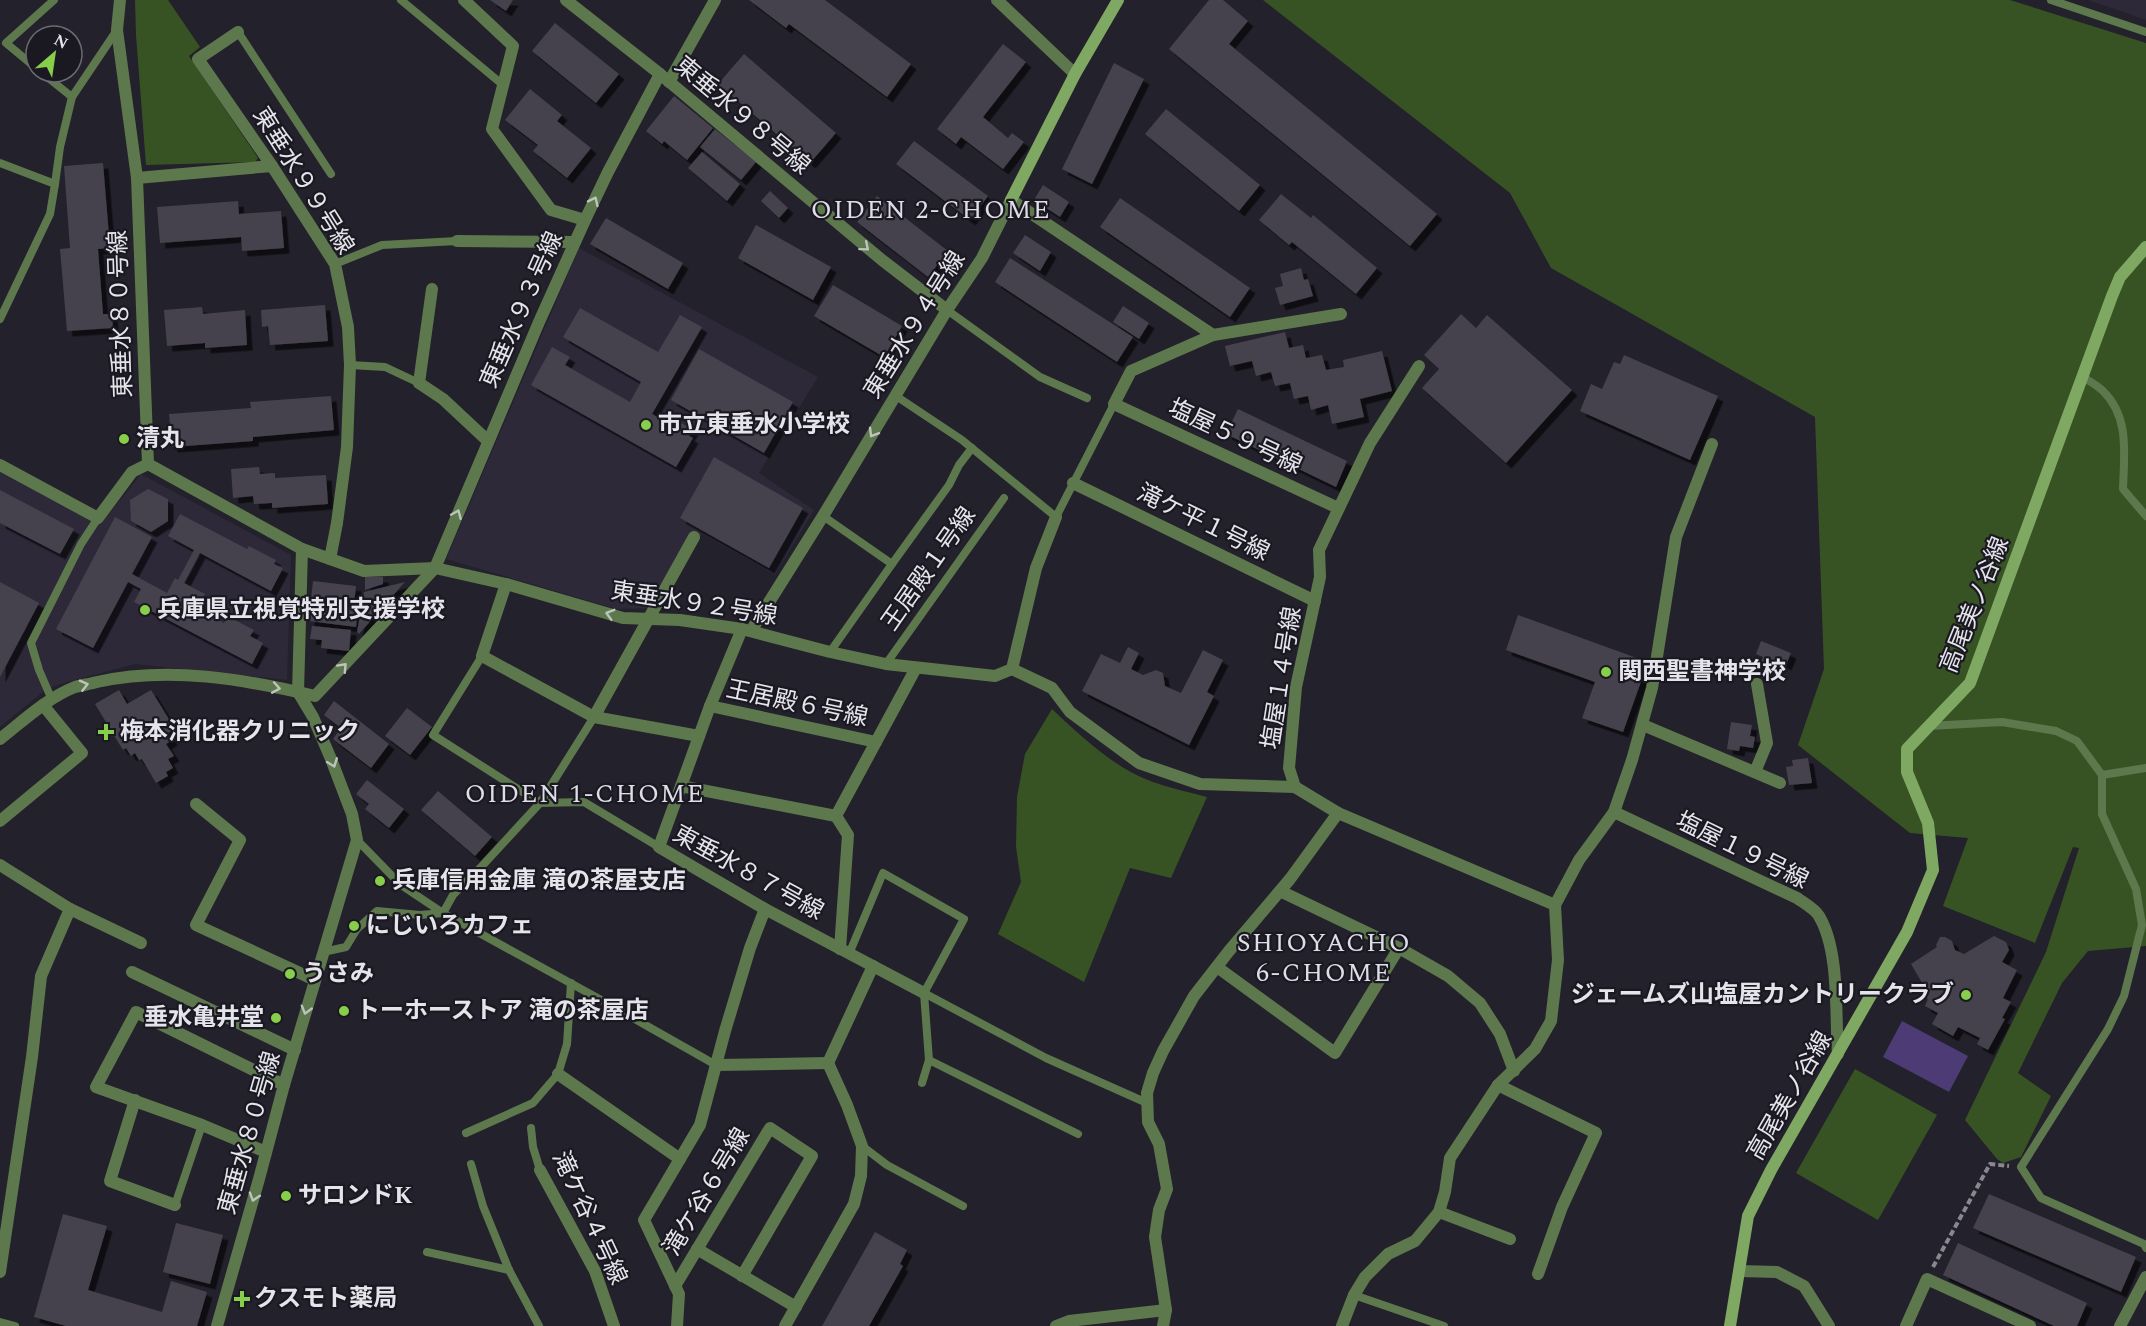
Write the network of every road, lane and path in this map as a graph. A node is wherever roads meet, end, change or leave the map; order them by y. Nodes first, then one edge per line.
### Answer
1 (54, 0) edge
2 (120, 0) edge
3 (400, 0) edge
4 (464, 0) edge
5 (566, 0) edge
6 (715, 0) edge
7 (997, 0) edge
8 (1118, 0) edge
9 (2050, 0) edge
10 (117, 30) junction
11 (238, 32) joint
12 (2146, 32) edge
13 (3, 41) edge
14 (24, 58) edge
15 (1075, 74) junction
16 (664, 78) junction
17 (56, 84) edge
18 (503, 85) junction
19 (72, 97) junction
20 (0, 163) edge
21 (272, 166) junction
22 (331, 174) dead end
23 (137, 178) junction
24 (54, 184) junction
25 (1011, 200) junction
26 (585, 220) junction
27 (457, 241) joint
28 (575, 242) junction
29 (2146, 247) edge
30 (335, 264) junction
31 (432, 289) dead end
32 (947, 310) junction
33 (1341, 314) dead end
34 (0, 319) edge
35 (1213, 335) junction
36 (350, 365) junction
37 (1419, 366) dead end
38 (2083, 377) junction
39 (419, 383) junction
40 (896, 396) junction
41 (1087, 398) dead end
42 (1114, 404) junction
43 (488, 441) junction
44 (1712, 444) dead end
45 (972, 448) junction
46 (148, 464) junction
47 (0, 465) edge
48 (1073, 483) junction
49 (1004, 498) dead end
50 (1338, 508) junction
51 (823, 516) junction
52 (2146, 516) edge
53 (1056, 517) junction
54 (98, 518) junction
55 (694, 537) dead end
56 (302, 549) junction
57 (330, 559) junction
58 (892, 564) junction
59 (435, 568) junction
60 (506, 584) junction
61 (1315, 602) junction
62 (649, 618) junction
63 (746, 630) junction
64 (830, 652) junction
65 (482, 656) junction
66 (886, 663) junction
67 (916, 668) junction
68 (1012, 669) junction
69 (1757, 684) dead end
70 (298, 692) junction
71 (47, 702) junction
72 (710, 706) junction
73 (594, 717) junction
74 (1643, 725) junction
75 (1927, 727) junction
76 (699, 736) junction
77 (0, 739) edge
78 (876, 742) junction
79 (2146, 768) edge
80 (1755, 772) junction
81 (2102, 775) junction
82 (1780, 783) dead end
83 (681, 786) junction
84 (1295, 787) junction
85 (540, 802) junction
86 (196, 804) dead end
87 (1614, 812) junction
88 (1338, 813) junction
89 (836, 816) junction
90 (0, 821) edge
91 (357, 840) junction
92 (658, 847) junction
93 (0, 865) edge
94 (1280, 891) junction
95 (1555, 905) junction
96 (70, 909) junction
97 (765, 909) junction
98 (443, 913) junction
99 (141, 943) dead end
100 (1399, 948) junction
101 (845, 951) junction
102 (324, 952) junction
103 (873, 966) junction
104 (1217, 967) junction
105 (132, 972) dead end
106 (315, 980) junction
107 (571, 983) junction
108 (924, 993) junction
109 (295, 1050) junction
110 (1838, 1054) junction
111 (929, 1060) junction
112 (828, 1063) junction
113 (716, 1065) junction
114 (1514, 1071) junction
115 (558, 1074) junction
116 (922, 1083) dead end
117 (284, 1085) junction
118 (1498, 1085) junction
119 (135, 1100) junction
120 (1147, 1103) junction
121 (202, 1125) junction
122 (531, 1128) dead end
123 (466, 1133) dead end
124 (1078, 1134) dead end
125 (862, 1146) junction
126 (266, 1152) junction
127 (680, 1159) junction
128 (471, 1164) dead end
129 (2021, 1167) junction
130 (540, 1170) joint
131 (176, 1205) joint
132 (963, 1206) dead end
133 (1439, 1212) junction
134 (1510, 1239) dead end
135 (2146, 1248) edge
136 (697, 1249) junction
137 (427, 1252) dead end
138 (509, 1270) junction
139 (1740, 1271) junction
140 (0, 1272) edge
141 (1538, 1274) dead end
142 (742, 1276) junction
143 (2146, 1278) edge
144 (1927, 1279) junction
145 (675, 1286) junction
146 (1354, 1295) junction
147 (796, 1307) junction
148 (1166, 1310) junction
149 (0, 1322) edge
150 (15, 1326) edge
151 (217, 1326) edge
152 (539, 1326) edge
153 (614, 1326) edge
154 (676, 1326) edge
155 (785, 1326) edge
156 (1056, 1326) edge
157 (1163, 1326) edge
158 (1342, 1326) edge
159 (1444, 1326) edge
160 (1730, 1326) edge
161 (1829, 1326) edge
162 (1906, 1326) edge
163 (2030, 1326) edge
164 (2120, 1326) edge

1 - 13 lane
2 - 10 street, 東垂水８０号線
3 - 18 lane
4 - 18 street
5 - 16 street, 東垂水９８号線
6 - 16 street, 東垂水９３号線
7 - 15 street
8 - 15 street, 東垂水９４号線
9 - 12 lane
10 - 19 lane
10 - 23 street, 東垂水８０号線
11 - 21 street, 東垂水９９号線
11 - 22 lane
13 - 14 lane
15 - 25 street, 東垂水９４号線
26 -> 16 street, 東垂水９３号線
16 -> 32 street, 東垂水９８号線
17 - 19 lane
18 - 26 street
19 - 24 lane
20 - 24 lane
21 - 23 street
21 - 30 street, 東垂水９９号線
23 - 46 street, 東垂水８０号線
24 - 34 lane
25 - 32 street, 東垂水９４号線
25 - 35 street
26 - 28 street, 東垂水９３号線
27 - 28 street
27 - 30 lane
28 - 43 street, 東垂水９３号線
29 - 38 street, 高尾美ノ谷線
30 - 36 street, 東垂水９９号線
31 - 39 street
32 - 40 street, 東垂水９４号線
32 - 41 lane
33 - 35 street
35 - 42 street
36 - 39 lane
36 - 57 street, 東垂水９９号線
37 - 50 street, 塩屋１４号線
38 - 52 lane
38 - 75 street, 高尾美ノ谷線
39 - 43 street
40 - 45 lane
40 -> 51 street, 東垂水９４号線
42 - 48 lane
42 - 50 street, 塩屋５９号線
59 -> 43 street, 東垂水９３号線
44 - 74 street
45 - 53 lane
45 - 58 lane
46 - 54 street
46 - 56 street
47 - 54 street
48 - 53 lane
48 - 61 street, 滝ケ平１号線
49 - 66 lane, 王居殿１号線
50 - 61 street, 塩屋１４号線
51 - 58 lane
51 - 63 street, 東垂水９４号線
53 - 68 street
54 - 71 lane
55 - 62 street
56 - 57 street, 東垂水９２号線
56 - 70 street
57 - 59 street, 東垂水９２号線
58 - 64 lane
59 - 60 street, 東垂水９２号線
70 -> 59 street
62 -> 60 street, 東垂水９２号線
60 - 65 street
61 - 84 street, 塩屋１４号線
62 - 63 street, 東垂水９２号線
62 - 73 street
63 - 64 street, 東垂水９２号線
63 - 72 street, 東垂水９４号線
64 - 66 street, 東垂水９２号線
65 - 73 street
65 - 85 lane
66 - 67 street, 東垂水９２号線
67 - 68 street, 東垂水９２号線
67 - 78 street
68 - 84 street
69 - 80 street
71 -> 70 street
70 -> 91 street, 東垂水８０号線
71 - 77 street
71 - 90 street
72 - 76 street, 東垂水９４号線
72 - 78 street, 王居殿６号線
73 - 76 street
73 - 85 lane
74 - 80 street
74 - 87 street
75 - 81 lane
75 - 110 street, 高尾美ノ谷線
76 - 83 street, 東垂水９４号線
78 - 89 street
79 - 81 lane
80 - 82 street
81 - 129 lane
83 - 89 street
83 - 92 street, 東垂水９４号線
84 - 88 street
85 - 92 lane, 東垂水８７号線
85 - 98 lane
86 - 106 street
87 - 95 street
87 - 110 street, 塩屋１９号線
88 - 94 street
88 - 95 street
89 - 101 street
91 - 98 lane
91 - 102 street, 東垂水８０号線
92 - 97 street, 東垂水８７号線
93 - 96 street
94 - 100 street
94 - 104 street
95 - 114 street
96 - 99 street
96 - 140 street
97 - 101 street, 東垂水８７号線
97 - 113 street
98 - 102 lane
98 - 107 lane
100 - 104 street
100 - 114 street
101 - 103 street, 東垂水８７号線
101 - 108 lane
102 - 106 street, 東垂水８０号線
103 - 108 street, 東垂水８７号線
103 - 112 street
104 - 120 street
105 - 109 street
106 -> 109 street, 東垂水８０号線
107 - 113 lane
107 - 115 lane
108 - 111 lane
108 - 120 lane
109 - 117 street, 東垂水８０号線
110 - 139 street, 高尾美ノ谷線
111 - 116 lane
111 - 124 lane
112 - 113 street
112 - 125 street
113 - 127 street
114 - 118 street
115 - 123 lane
115 - 127 street
117 - 119 street
117 - 126 street, 東垂水８０号線
118 - 133 street
118 - 141 street
119 - 121 street
119 - 131 street
120 - 148 street
121 - 126 street
121 - 131 lane
122 - 130 lane, 滝ケ谷４号線
125 - 132 lane
125 - 147 street
126 -> 151 street, 東垂水８０号線
127 - 145 street
128 - 138 lane
129 - 135 lane
129 - 144 path
130 - 153 street, 滝ケ谷４号線
133 - 134 street
133 - 146 street
136 - 142 street
136 - 142 street, 滝ケ谷６号線
136 - 145 street, 滝ケ谷６号線
137 - 138 lane
138 - 152 lane
139 - 160 street, 高尾美ノ谷線
139 - 161 street
142 - 147 street
143 - 164 street
144 - 162 street
144 - 163 street
145 - 154 street
146 - 158 street
146 - 159 lane
147 - 155 street
148 - 156 street
148 - 157 street
149 - 150 lane

